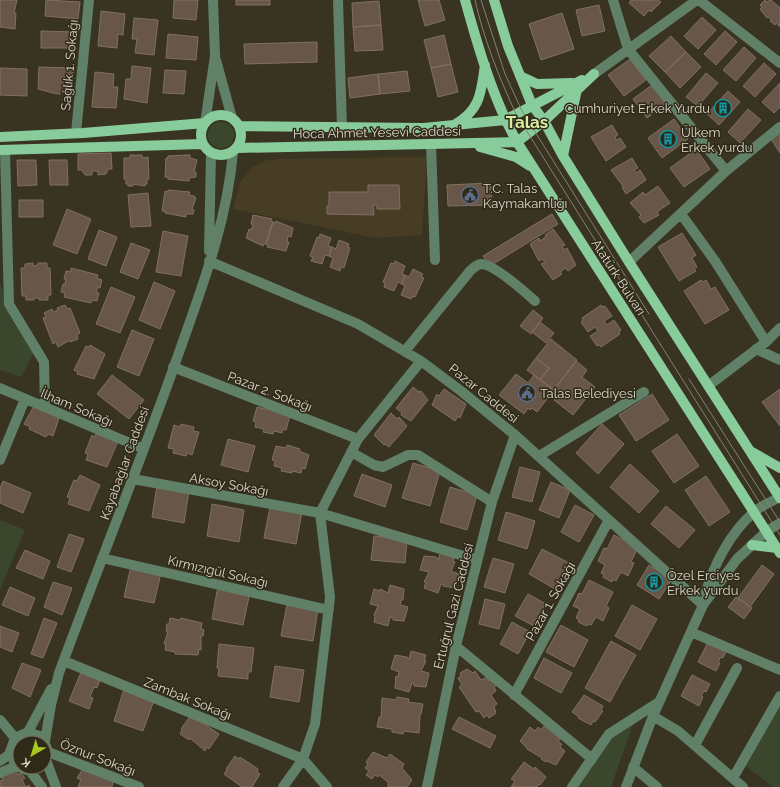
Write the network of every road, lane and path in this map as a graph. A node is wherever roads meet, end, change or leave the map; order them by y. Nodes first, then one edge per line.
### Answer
1 (88, 0) edge
2 (213, 0) edge
3 (338, 0) edge
4 (465, 0) edge
5 (494, 0) edge
6 (613, 0) edge
7 (698, 0) edge
8 (628, 49) junction
9 (215, 56) junction
10 (778, 57) edge
11 (485, 63) junction
12 (594, 74) joint
13 (520, 76) junction
14 (577, 86) junction
15 (532, 105) junction
16 (232, 118) junction
17 (505, 120) junction
18 (544, 121) junction
19 (205, 123) junction
20 (240, 126) junction
21 (452, 126) junction
22 (780, 127) edge
23 (342, 128) junction
24 (76, 133) junction
25 (0, 137) edge
26 (516, 142) junction
27 (203, 144) junction
28 (431, 144) junction
29 (456, 144) junction
30 (2, 150) edge
31 (235, 150) junction
32 (211, 153) junction
33 (563, 156) junction
34 (534, 170) junction
35 (726, 171) junction
36 (681, 214) junction
37 (435, 260) dead end
38 (209, 261) junction
39 (629, 262) junction
40 (535, 302) dead end
41 (780, 328) edge
42 (766, 342) junction
43 (756, 349) junction
44 (405, 351) junction
45 (780, 360) edge
46 (421, 361) junction
47 (173, 368) junction
48 (708, 386) junction
49 (0, 388) edge
50 (644, 392) dead end
51 (25, 398) junction
52 (45, 407) junction
53 (515, 435) junction
54 (358, 439) junction
55 (144, 450) junction
56 (750, 451) junction
57 (351, 452) junction
58 (539, 456) junction
59 (0, 460) edge
60 (780, 468) edge
61 (133, 479) junction
62 (780, 498) edge
63 (492, 502) junction
64 (754, 512) junction
65 (320, 513) junction
66 (609, 520) junction
67 (780, 523) edge
68 (767, 531) junction
69 (752, 545) junction
70 (778, 551) edge
71 (102, 558) junction
72 (477, 560) junction
73 (703, 605) junction
74 (329, 610) junction
75 (691, 632) junction
76 (456, 646) junction
77 (64, 661) junction
78 (738, 668) dead end
79 (780, 670) edge
80 (59, 673) junction
81 (514, 695) junction
82 (780, 696) edge
83 (659, 702) junction
84 (653, 716) junction
85 (0, 720) edge
86 (28, 732) junction
87 (12, 735) edge
88 (22, 735) edge
89 (39, 735) edge
90 (46, 735) edge
91 (12, 743) edge
92 (695, 745) junction
93 (10, 754) junction
94 (12, 758) edge
95 (303, 759) junction
96 (592, 759) junction
97 (0, 761) edge
98 (52, 763) edge
99 (633, 767) junction
100 (12, 768) edge
101 (0, 773) edge
102 (33, 775) edge
103 (50, 775) edge
104 (733, 778) junction
105 (42, 787) edge
106 (56, 787) edge
107 (139, 787) edge
108 (283, 787) edge
109 (327, 787) edge
110 (427, 787) edge
111 (572, 787) edge
112 (626, 787) edge
113 (657, 787) edge
114 (743, 787) edge

1 - 24 street, Sağlık 1. Sokağı
2 - 9 street
3 - 23 street
4 - 11 main road, Atatürk Bulvarı
5 - 13 main road, Atatürk Bulvarı
6 - 8 street
7 - 8 street
7 - 10 street
8 - 12 street
8 - 35 street
9 - 16 street
9 - 19 street
11 - 17 main road, Atatürk Bulvarı
11 - 21 main road
12 - 14 main road
13 - 14 main road
13 - 15 main road, Atatürk Bulvarı
14 - 15 main road
14 - 18 main road
14 - 33 main road
15 - 17 main road
15 - 18 main road, Atatürk Bulvarı
16 - 19 main road
16 - 20 main road
17 - 21 main road, Hoca Ahmet Yesevi Caddesi
17 - 26 main road, Atatürk Bulvarı
18 - 26 main road
18 - 33 main road, Atatürk Bulvarı
19 - 24 main road
19 - 27 main road
20 - 23 main road, Hoca Ahmet Yesevi Caddesi
20 - 31 main road
21 - 23 main road, Hoca Ahmet Yesevi Caddesi
22 - 35 street
24 - 25 main road
26 - 29 main road, Hoca Ahmet Yesevi Caddesi
26 - 34 main road, Atatürk Bulvarı
27 - 30 main road
27 - 32 main road
28 - 29 main road, Hoca Ahmet Yesevi Caddesi
28 - 31 main road, Hoca Ahmet Yesevi Caddesi
28 - 37 street
29 - 34 main road
30 - 52 street
31 - 32 main road
31 - 38 street, Kayabağlar Caddesi
32 - 38 street, Kayabağlar Caddesi
33 - 39 main road, Atatürk Bulvarı
34 - 64 main road, Atatürk Bulvarı
35 - 36 street
36 - 39 street
36 - 42 street
38 - 44 street, Pazar Caddesi
38 - 47 street, Kayabağlar Caddesi
39 - 48 main road, Atatürk Bulvarı
40 - 44 street
41 - 42 street
42 - 43 street
43 - 45 street
43 - 48 street
44 - 46 street, Pazar Caddesi
46 - 53 street, Pazar Caddesi
46 - 54 street
47 - 54 street, Pazar 2. Sokağı
47 - 55 street, Kayabağlar Caddesi
48 - 56 main road, Atatürk Bulvarı
49 - 51 street, İlham Sokağı
50 - 58 street
51 - 52 street, İlham Sokağı
51 - 59 street
52 - 55 street, İlham Sokağı
53 - 58 street, Pazar Caddesi
53 - 63 street, Ertuğrul Gazi Caddesi
54 - 57 street
55 - 61 street, Kayabağlar Caddesi
56 - 60 main road
56 - 62 main road, Atatürk Bulvarı
57 - 63 street
57 - 65 street
58 - 66 street, Pazar Caddesi
61 - 65 street, Aksoy Sokağı
61 - 71 street, Kayabağlar Caddesi
62 - 64 street
63 - 72 street, Ertuğrul Gazi Caddesi
64 - 68 main road, Atatürk Bulvarı
64 - 73 street
65 - 72 street, Aksoy Sokağı
65 - 74 street
66 - 73 street, Pazar Caddesi
66 - 81 street, Pazar 1. Sokağı
67 - 68 street
68 - 69 street
68 - 70 main road, Atatürk Bulvarı
69 - 70 main road
69 - 73 street
71 - 74 street, Kırmızıgül Sokağı
71 - 77 street, Kayabağlar Caddesi
72 - 76 street, Ertuğrul Gazi Caddesi
73 - 75 street
74 - 95 street
75 - 79 street
75 - 83 street
76 - 81 street
76 - 110 street, Ertuğrul Gazi Caddesi
77 - 80 street, Kayabağlar Caddesi
77 - 95 street, Zambak Sokağı
78 - 92 street
80 - 86 street, Kayabağlar Caddesi
80 - 90 street, Kayabağlar Caddesi
81 - 96 street
82 - 104 street
83 - 84 street
83 - 96 street
84 - 92 street
84 - 99 street
85 - 87 street
86 - 88 street
86 - 89 street
91 - 93 street
92 - 104 street
93 - 94 street
93 - 97 street
95 - 108 street
95 - 109 street
96 - 111 street
98 - 107 street, Öznur Sokağı
99 - 112 street
99 - 113 street
100 - 101 street
102 - 105 street
103 - 106 street
104 - 114 street

